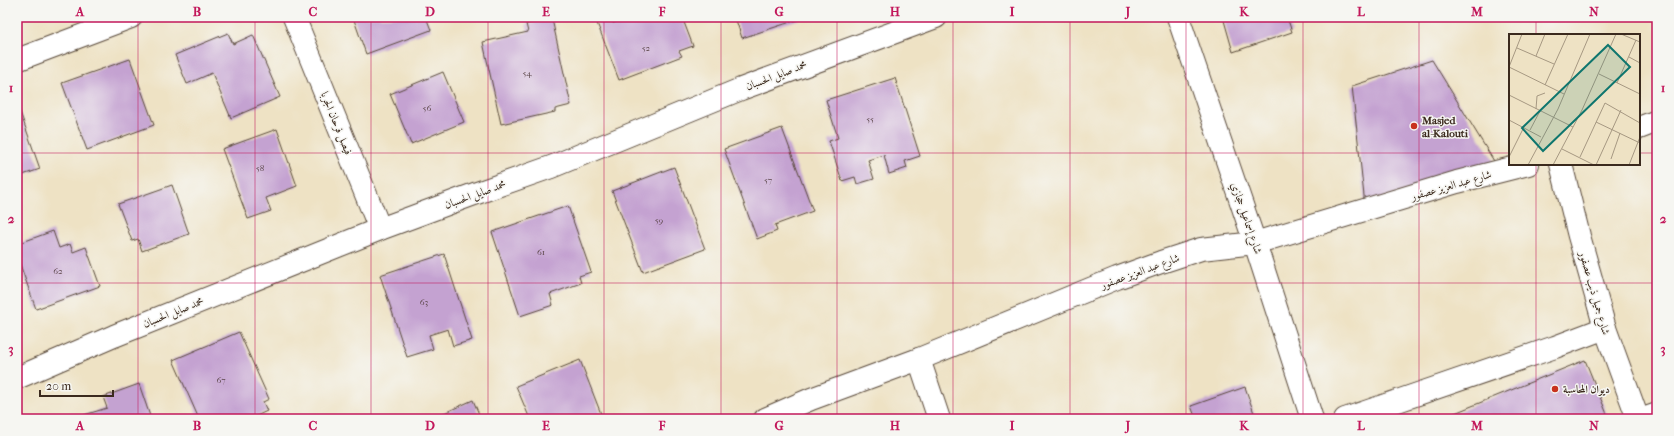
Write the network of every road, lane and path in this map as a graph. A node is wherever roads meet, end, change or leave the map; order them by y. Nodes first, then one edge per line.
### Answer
1 (131, 17) edge
2 (294, 17) edge
3 (936, 17) edge
4 (1178, 17) edge
5 (17, 60) edge
6 (1657, 121) edge
7 (1640, 128) edge
8 (1524, 165) edge
9 (1561, 165) edge
10 (380, 229) junction
11 (1255, 243) junction
12 (1605, 328) junction
13 (919, 359) junction
14 (17, 378) edge
15 (1657, 414) edge
16 (765, 419) edge
17 (939, 419) edge
18 (1312, 419) edge
19 (1345, 419) edge
20 (1638, 419) edge
21 (1643, 419) edge

1 - 5 street
2 - 10 street, فيصل فرحان الجربا
3 - 10 street, محمد صايل الحسبان
4 - 11 street, شارع إسماعيل حجازي
6 - 7 street
8 - 11 street, شارع عبد العزيز عصفور
9 - 12 street, شارع جميل ذيب عصفور
10 - 14 street, محمد صايل الحسبان
11 - 13 street, شارع عبد العزيز عصفور
11 - 18 street, شارع إسماعيل حجازي
12 - 19 street
12 - 20 street, شارع جميل ذيب عصفور
13 - 16 street, شارع عبد العزيز عصفور
13 - 17 street
15 - 21 street

